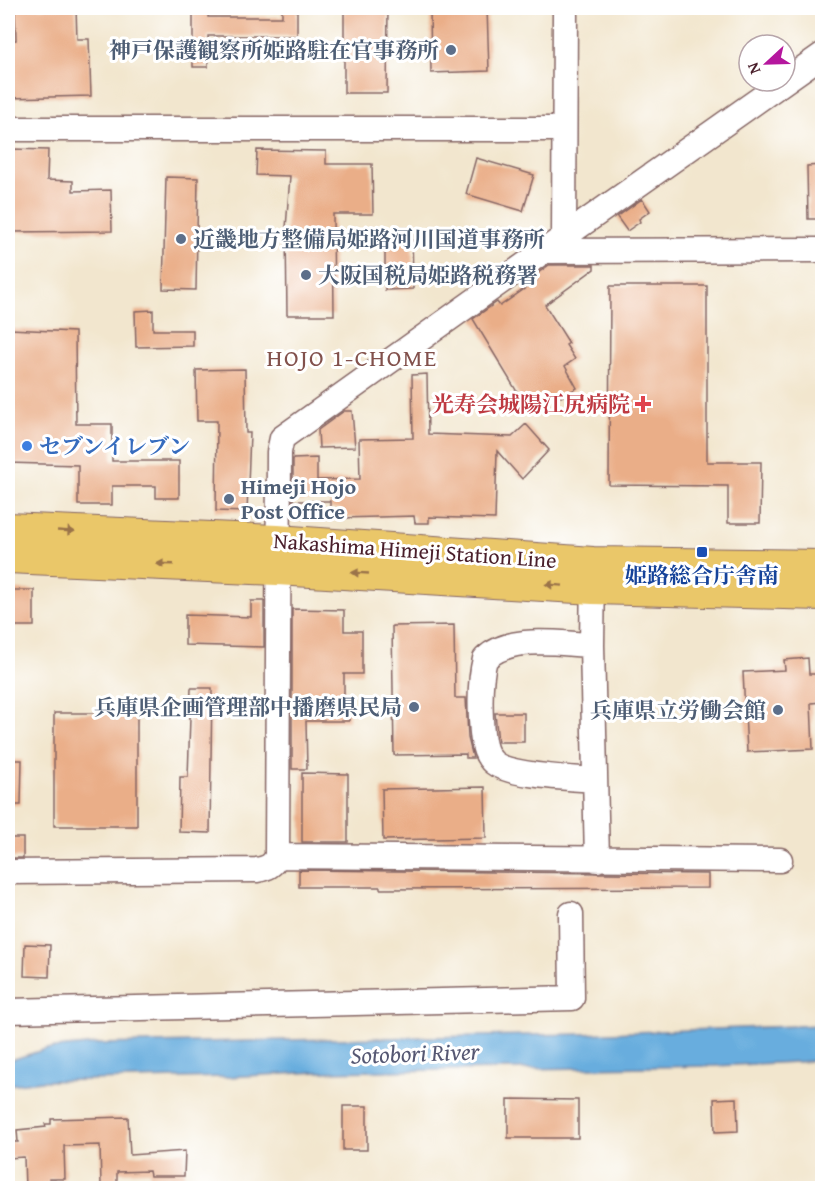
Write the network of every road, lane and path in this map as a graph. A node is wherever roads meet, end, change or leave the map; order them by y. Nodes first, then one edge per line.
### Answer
1 (565, 8) edge
2 (822, 55) edge
3 (8, 129) edge
4 (564, 129) junction
5 (554, 244) junction
6 (822, 250) edge
7 (8, 529) edge
8 (277, 555) junction
9 (8, 557) edge
10 (822, 566) edge
11 (593, 575) junction
12 (822, 594) edge
13 (592, 645) junction
14 (595, 780) junction
15 (277, 856) junction
16 (597, 860) junction
17 (780, 860) dead end
18 (8, 872) edge
19 (571, 914) dead end
20 (8, 1011) edge

1 - 4 street
2 - 5 street
3 - 4 street
4 - 5 street
5 - 6 street
5 - 8 street
7 -> 8 main road, Nakashima Himeji Station Line
8 -> 9 main road, Nakashima Himeji Station Line
8 - 11 main road, Nakashima Himeji Station Line
8 - 15 street
10 - 11 main road, Nakashima Himeji Station Line
11 - 12 main road, Nakashima Himeji Station Line
11 - 13 street
13 - 14 street
13 - 14 street
14 - 16 street
15 - 16 street
15 - 18 street
16 - 17 street
19 - 20 street

